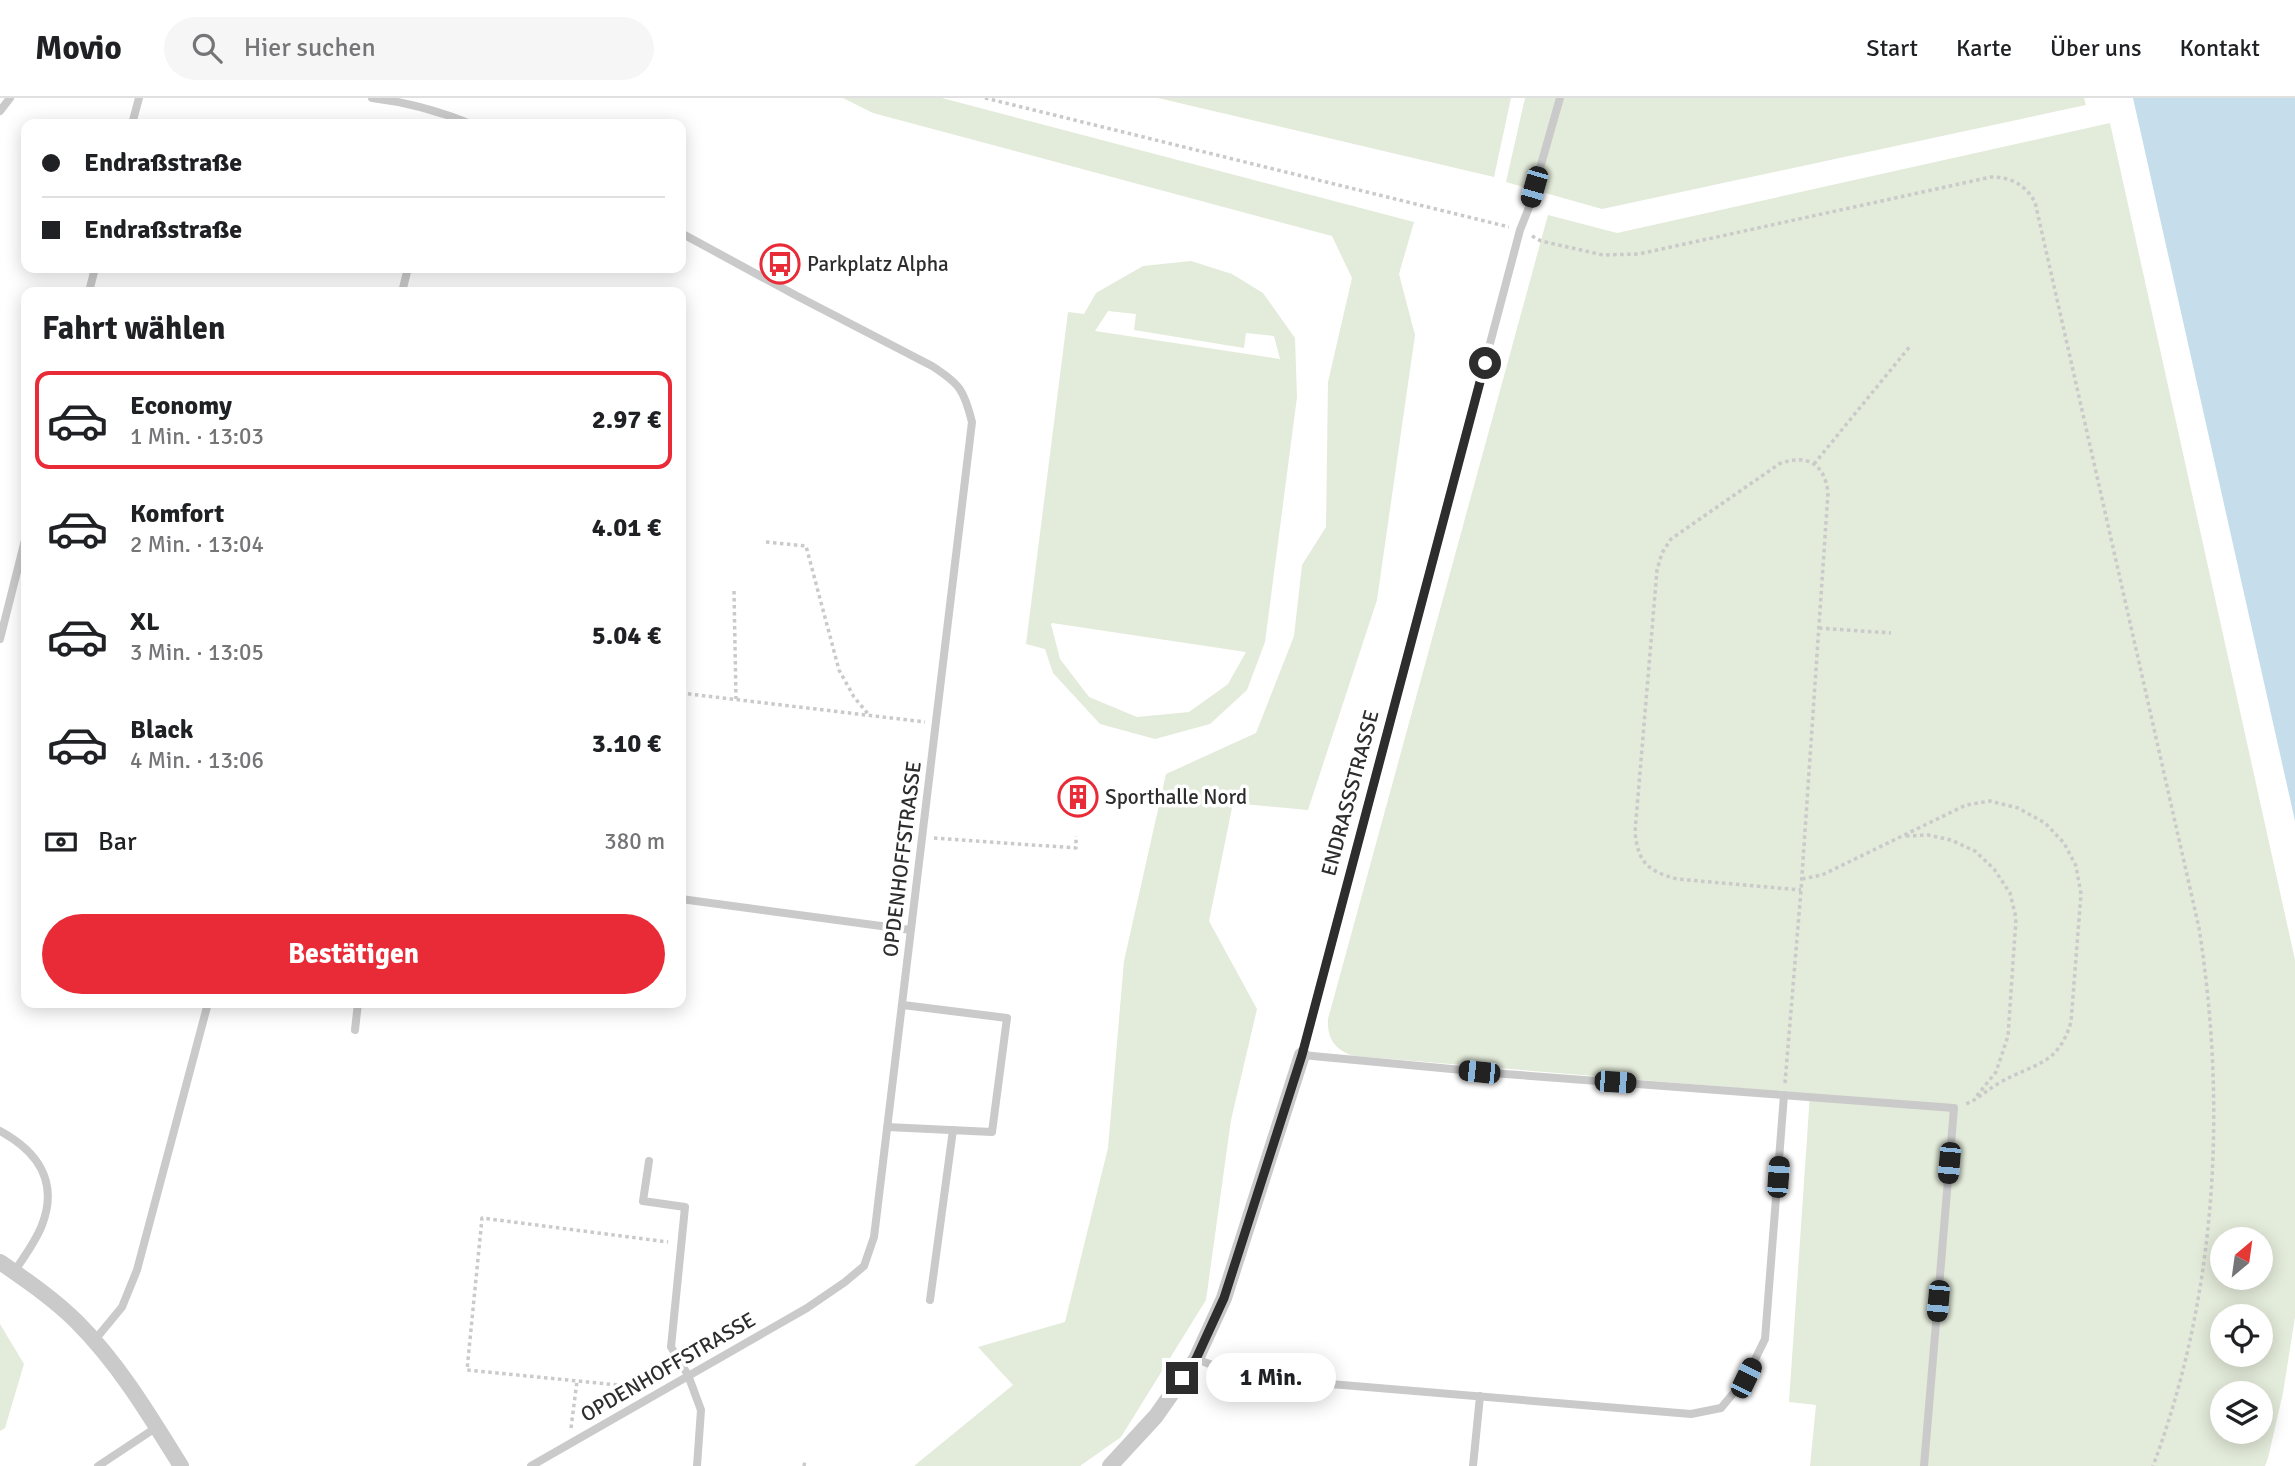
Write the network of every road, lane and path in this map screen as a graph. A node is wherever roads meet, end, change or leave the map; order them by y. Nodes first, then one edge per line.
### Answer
1 (10, 98) edge
2 (139, 98) edge
3 (372, 98) edge
4 (985, 98) edge
5 (1560, 98) edge
6 (0, 111) edge
7 (133, 119) edge
8 (446, 119) edge
9 (1520, 230) junction
10 (686, 236) edge
11 (1911, 345) dead end
12 (1814, 464) junction
13 (766, 542) dead end
14 (21, 557) edge
15 (734, 591) dead end
16 (1819, 628) junction
17 (1891, 633) dead end
18 (0, 639) edge
19 (686, 694) edge
20 (736, 699) junction
21 (869, 716) junction
22 (935, 723) junction
23 (1076, 836) dead end
24 (922, 837) junction
25 (1898, 838) junction
26 (1802, 879) junction
27 (1801, 890) junction
28 (686, 900) edge
29 (911, 930) junction
30 (903, 1005) junction
31 (207, 1008) edge
32 (357, 1008) edge
33 (355, 1030) dead end
34 (1302, 1055) junction
35 (1784, 1096) junction
36 (1970, 1102) junction
37 (1954, 1108) junction
38 (887, 1127) junction
39 (953, 1130) junction
40 (0, 1131) edge
41 (649, 1161) dead end
42 (681, 1243) junction
43 (0, 1262) edge
44 (14, 1272) junction
45 (930, 1300) dead end
46 (94, 1341) junction
47 (1196, 1359) junction
48 (688, 1375) junction
49 (577, 1381) junction
50 (638, 1387) dead end
51 (1480, 1396) junction
52 (157, 1427) junction
53 (578, 1438) junction
54 (98, 1466) edge
55 (181, 1466) edge
56 (531, 1466) edge
57 (697, 1466) edge
58 (1110, 1466) edge
59 (1473, 1466) edge
60 (1924, 1466) edge
61 (2153, 1466) edge

1 - 6 lane
2 - 7 lane
3 - 8 lane
4 - 9 path
5 - 9 lane, ENDRASSSTRASSE
9 - 34 lane, ENDRASSSTRASSE
9 - 61 path
10 - 22 lane, OPDENHOFFSTRASSE
11 - 12 path
12 - 16 path
12 - 27 path
13 - 21 path
14 - 18 lane
15 - 20 path
16 - 17 path
16 - 26 path
19 - 20 path
20 - 21 path
21 - 22 path
22 - 24 lane, OPDENHOFFSTRASSE
23 - 24 path
24 - 29 lane, OPDENHOFFSTRASSE
25 - 26 path
25 - 36 path
25 - 36 path
26 - 27 path
27 - 35 path
28 - 29 lane
29 - 30 lane, OPDENHOFFSTRASSE
30 - 38 lane, OPDENHOFFSTRASSE
30 - 39 lane
31 - 46 lane
32 - 33 lane
34 - 35 lane
34 - 47 street, ENDRASSSTRASSE
35 - 37 lane
35 - 51 lane
36 - 37 path
37 - 60 lane
38 - 39 lane
38 - 48 lane, OPDENHOFFSTRASSE
39 - 45 lane
40 - 44 lane
41 - 42 lane
42 - 48 lane
42 - 49 path
43 - 44 street
44 - 46 street
46 - 52 street
47 - 51 lane
47 - 58 street, ENDRASSSTRASSE
48 - 53 lane, OPDENHOFFSTRASSE
48 - 57 lane
49 - 50 path
49 - 53 path
51 - 59 lane
52 - 54 lane
52 - 55 street
53 - 56 lane, OPDENHOFFSTRASSE

